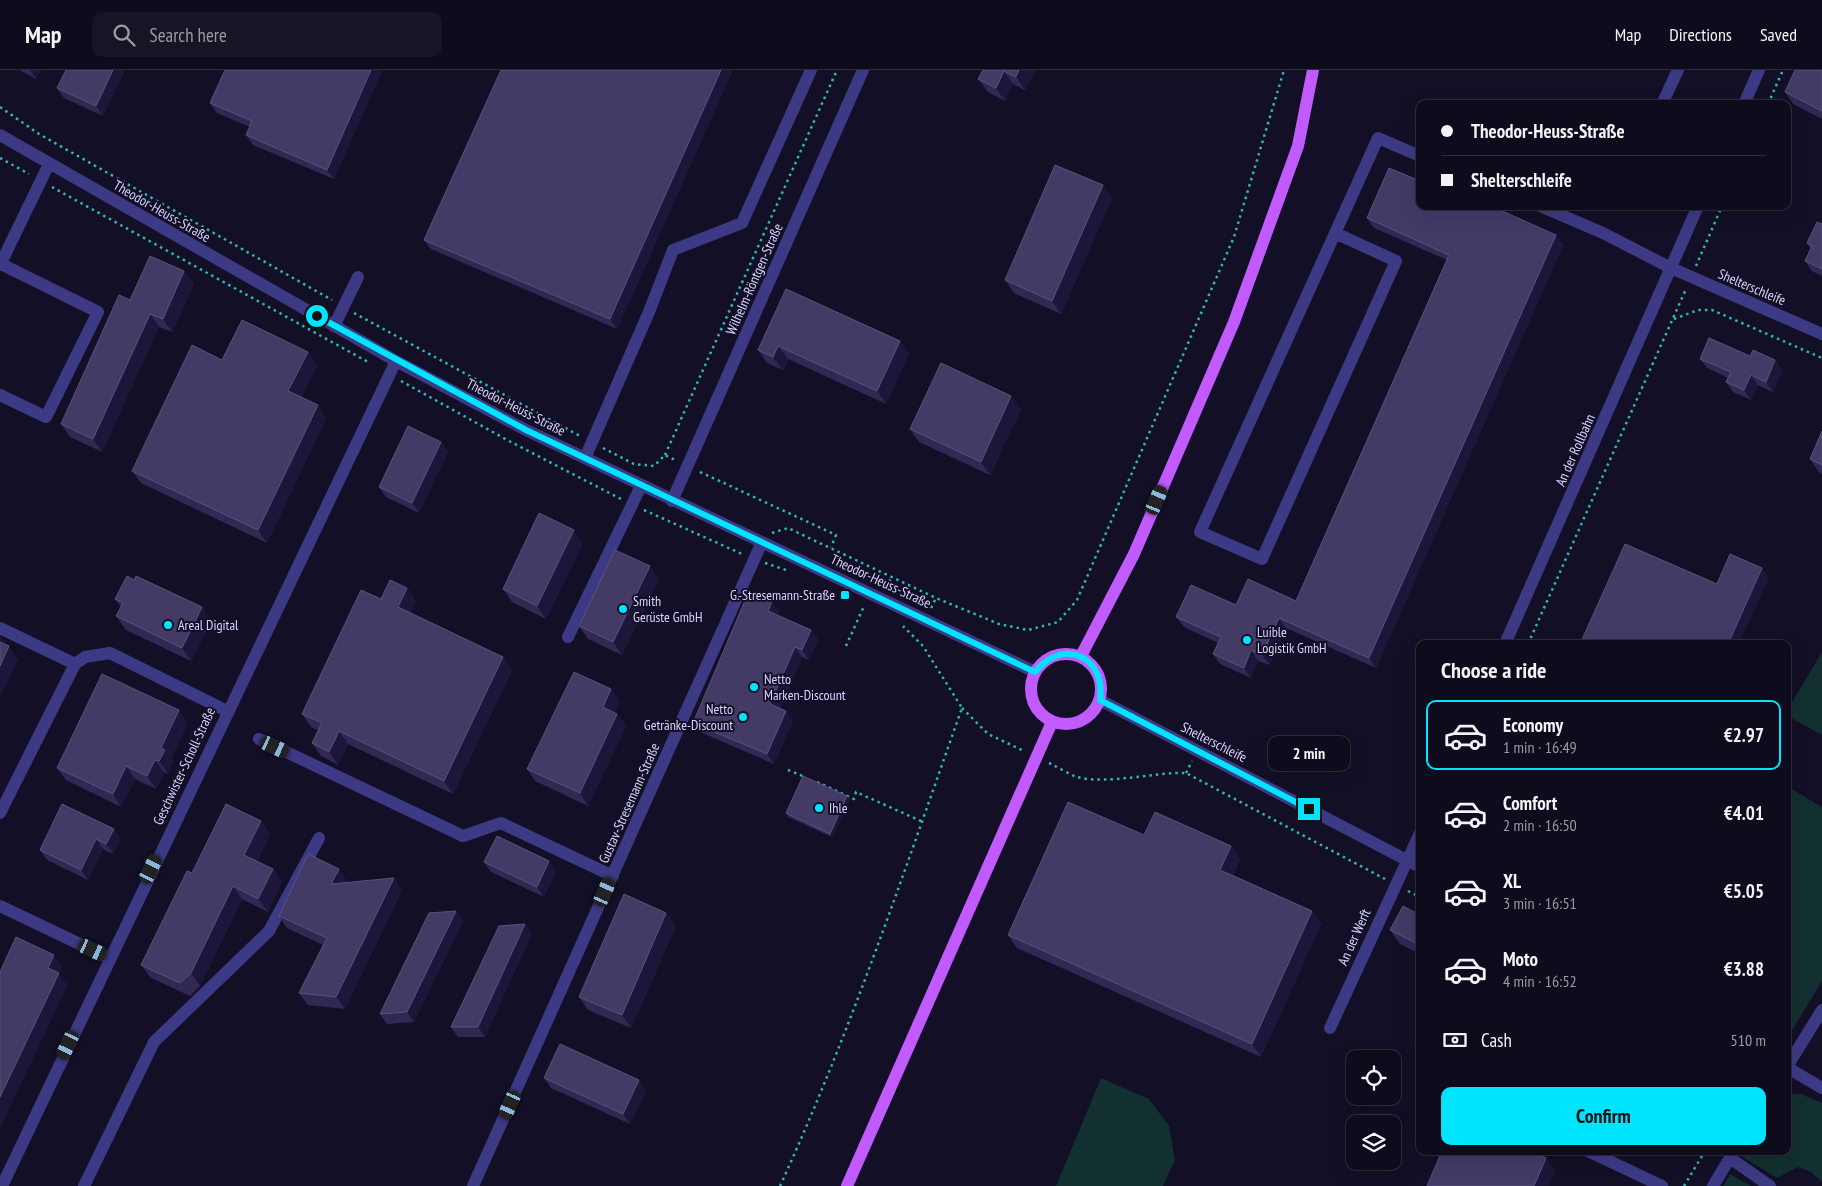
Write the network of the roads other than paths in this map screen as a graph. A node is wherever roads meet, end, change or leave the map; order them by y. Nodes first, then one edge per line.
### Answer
1 (811, 70) edge
2 (863, 70) edge
3 (1313, 70) edge
4 (1678, 70) edge
5 (1759, 70) edge
6 (1664, 100) edge
7 (1746, 100) edge
8 (0, 135) edge
9 (1416, 154) edge
10 (49, 164) junction
11 (1549, 210) edge
12 (1696, 210) edge
13 (1335, 233) junction
14 (0, 265) edge
15 (1671, 268) junction
16 (358, 277) dead end
17 (334, 326) junction
18 (1822, 334) edge
19 (396, 360) junction
20 (0, 395) edge
21 (585, 458) junction
22 (641, 486) junction
23 (672, 501) junction
24 (762, 542) junction
25 (0, 628) edge
26 (568, 637) dead end
27 (1506, 640) edge
28 (1081, 656) junction
29 (75, 664) junction
30 (1035, 672) junction
31 (1100, 700) junction
32 (227, 711) junction
33 (1052, 722) junction
34 (259, 740) dead end
35 (0, 813) edge
36 (319, 838) dead end
37 (1416, 841) edge
38 (1408, 860) junction
39 (1416, 865) edge
40 (613, 876) junction
41 (0, 906) edge
42 (109, 958) junction
43 (1822, 1010) edge
44 (1330, 1028) dead end
45 (1791, 1062) edge
46 (1791, 1069) edge
47 (1822, 1088) edge
48 (1596, 1155) edge
49 (1732, 1155) edge
50 (2, 1186) edge
51 (84, 1186) edge
52 (474, 1186) edge
53 (847, 1186) edge
54 (1662, 1186) edge
55 (1713, 1186) edge
56 (1770, 1186) edge

1 - 21 street
2 - 23 street, Wilhelm-Röntgen-Straße
3 - 28 main road
4 - 6 street
5 - 7 street
8 - 10 street, Theodor-Heuss-Straße
9 - 13 street
10 - 14 street
10 - 17 street, Theodor-Heuss-Straße
11 - 15 street, Shelterschleife
12 - 15 street, An der Rollbahn
13 - 13 street
14 - 20 street
15 - 18 street, Shelterschleife
15 - 27 street, An der Rollbahn
16 - 17 street
17 - 19 street, Theodor-Heuss-Straße
19 - 21 street, Theodor-Heuss-Straße
19 - 32 street, Geschwister-Scholl-Straße
21 - 22 street, Theodor-Heuss-Straße
22 - 23 street, Theodor-Heuss-Straße
22 - 26 street
23 - 24 street, Theodor-Heuss-Straße
24 - 30 street, Theodor-Heuss-Straße
24 - 40 street, Gustav-Stresemann-Straße
25 - 29 street
28 - 30 main road
28 - 31 main road
29 - 32 street
29 - 35 street
30 - 33 main road
31 - 33 main road
31 - 38 street, Shelterschleife
32 - 42 street, Geschwister-Scholl-Straße
33 - 53 main road
34 - 40 street
36 - 51 street
37 - 38 street
38 - 39 street, Shelterschleife
38 - 44 street, An der Werft
40 - 52 street, Gustav-Stresemann-Straße
41 - 42 street
42 - 50 street, Geschwister-Scholl-Straße
43 - 45 street
46 - 47 street
48 - 54 street
49 - 55 street
49 - 56 street

